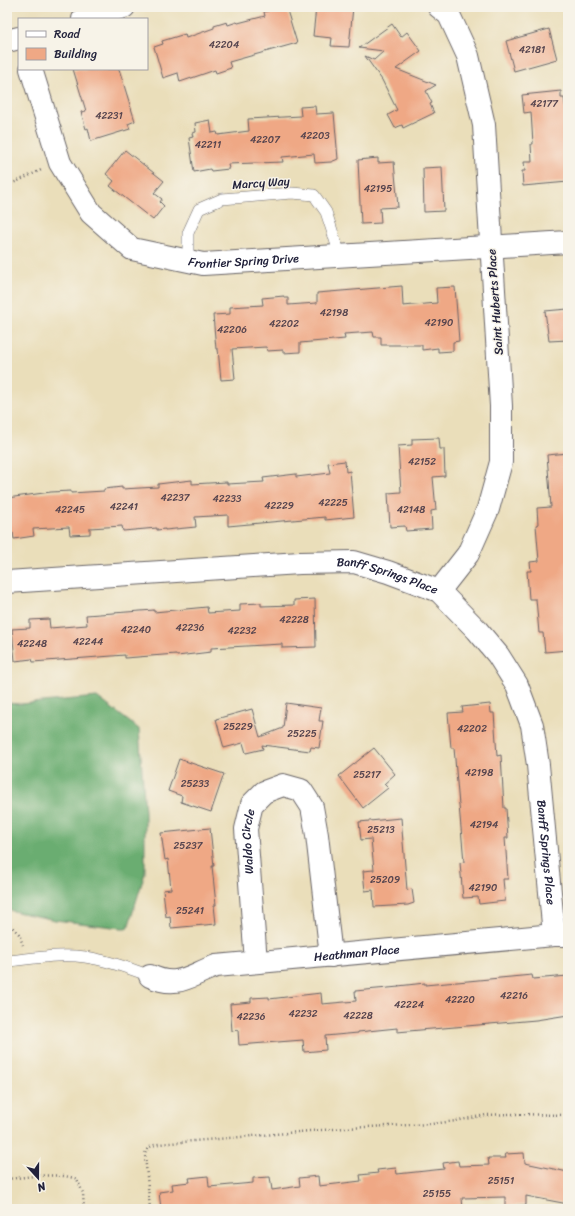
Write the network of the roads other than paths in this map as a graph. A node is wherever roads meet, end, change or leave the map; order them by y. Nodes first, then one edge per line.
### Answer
1 (124, 7) edge
2 (440, 7) edge
3 (86, 18) edge
4 (18, 38) edge
5 (7, 41) edge
6 (31, 70) edge
7 (568, 242) edge
8 (491, 246) junction
9 (340, 255) junction
10 (188, 261) junction
11 (7, 582) edge
12 (439, 591) junction
13 (561, 935) edge
14 (330, 956) junction
15 (7, 961) edge
16 (256, 962) junction
17 (150, 976) joint

1 - 3 street
2 - 8 street, Saint Huberts Place
4 - 5 street
6 - 10 street, Frontier Spring Drive
7 - 8 street, Frontier Spring Drive
8 - 9 street, Frontier Spring Drive
8 - 12 street, Saint Huberts Place
9 - 10 street, Frontier Spring Drive
9 - 10 lane, Marcy Way
11 - 12 street, Banff Springs Place
12 - 13 street, Banff Springs Place
13 - 14 street, Heathman Place
14 - 16 street, Heathman Place
14 - 16 street, Waldo Circle
15 - 17 lane
16 - 17 street, Heathman Place

